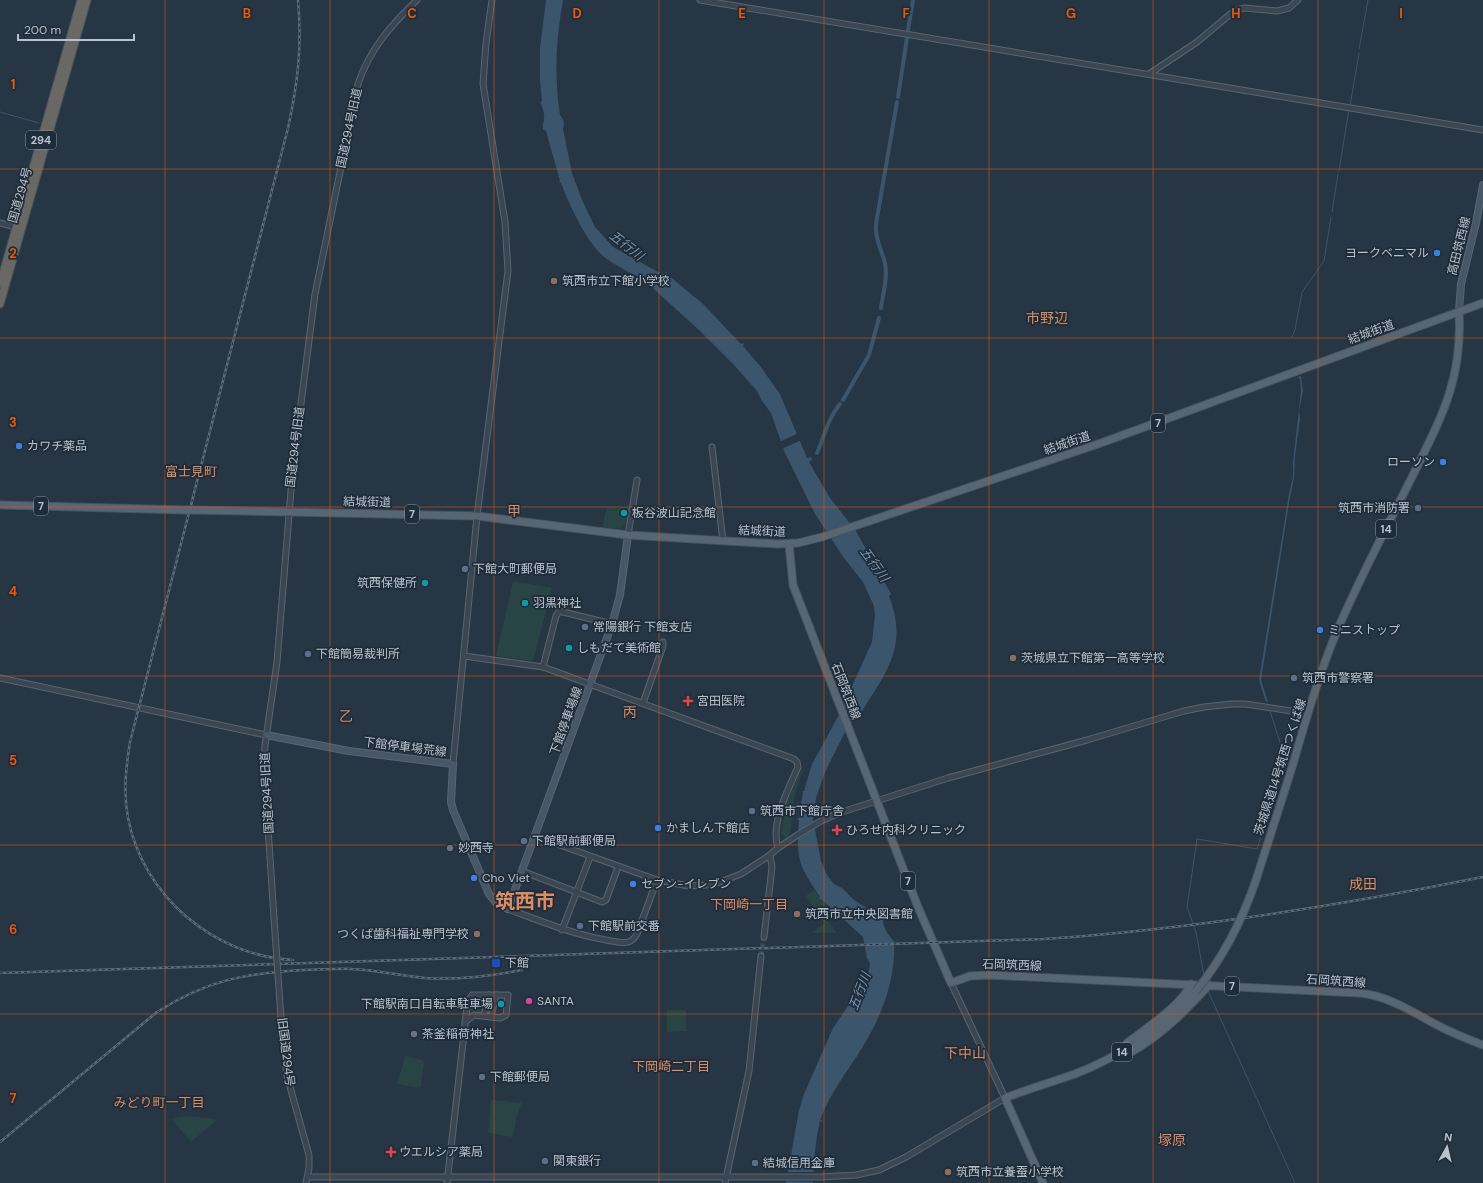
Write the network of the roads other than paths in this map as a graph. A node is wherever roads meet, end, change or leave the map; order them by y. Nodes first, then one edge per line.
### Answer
1 (81, 0) edge
2 (87, 0) edge
3 (417, 0) edge
4 (492, 0) edge
5 (700, 0) edge
6 (1298, 0) edge
7 (728, 2) edge
8 (1149, 74) junction
9 (1483, 130) edge
10 (1483, 185) edge
11 (0, 223) edge
12 (19, 228) junction
13 (0, 284) edge
14 (1483, 303) edge
15 (0, 304) edge
16 (1459, 312) junction
17 (712, 447) dead end
18 (637, 480) dead end
19 (0, 505) edge
20 (289, 512) junction
21 (477, 516) junction
22 (628, 535) junction
23 (723, 541) junction
24 (789, 544) junction
25 (612, 624) junction
26 (663, 642) dead end
27 (464, 656) junction
28 (543, 667) junction
29 (0, 678) edge
30 (591, 684) junction
31 (643, 703) junction
32 (1308, 714) junction
33 (266, 735) junction
34 (453, 764) junction
35 (877, 800) junction
36 (535, 836) junction
37 (778, 848) junction
38 (770, 855) junction
39 (590, 856) junction
40 (618, 867) junction
41 (522, 871) junction
42 (657, 880) junction
43 (576, 892) junction
44 (508, 909) junction
45 (274, 918) joint
46 (562, 930) junction
47 (764, 937) tunnel mouth
48 (761, 956) tunnel mouth
49 (951, 983) junction
50 (1191, 984) junction
51 (1209, 985) junction
52 (490, 995) junction
53 (496, 995) junction
54 (467, 1007) junction
55 (474, 1015) junction
56 (484, 1016) junction
57 (492, 1017) junction
58 (465, 1022) junction
59 (1483, 1045) edge
60 (1125, 1051) junction
61 (1005, 1098) junction
62 (308, 1177) junction
63 (447, 1180) edge
64 (726, 1180) edge
65 (306, 1183) edge
66 (1043, 1183) edge

1 - 12 highway, 国道294号 / 294
2 - 12 highway, 国道294号 / 294
3 - 20 street, 国道294号旧道
4 - 21 street
5 - 7 street
6 - 8 street
7 - 8 street
8 - 9 street
10 - 16 main road, 高田筑西線
11 - 12 street
12 - 13 highway, 国道294号 / 294
12 - 15 highway, 国道294号 / 294
14 - 16 main road, 結城街道 / 7
16 - 24 main road, 結城街道 / 7
16 - 32 main road, 茨城県道14号筑西つくば線 / 14
17 - 23 street
18 - 22 street
19 - 20 main road, 結城街道 / 7, bridge
20 - 21 main road, 結城街道 / 7
20 - 33 street, 国道294号旧道
21 - 22 main road, 結城街道 / 7
21 - 27 street
22 - 23 main road, 結城街道 / 7
22 - 25 main road, 下館停車場線
23 - 24 main road, 結城街道 / 7
24 - 35 main road, 石岡筑西線 / 7
25 - 28 street
25 - 30 main road, 下館停車場線
26 - 31 street
27 - 28 street
27 - 34 street
28 - 30 street
29 - 33 street
30 - 31 street
30 - 36 main road, 下館停車場線
31 - 37 street
32 - 35 street
32 - 60 main road, 茨城県道14号筑西つくば線 / 14, bridge
33 - 34 main road, 下館停車場荒線
33 - 45 street, 国道294号旧道
34 - 44 main road, 下館停車場荒線
35 - 37 street
35 - 49 main road, 石岡筑西線 / 7
36 - 39 street
36 - 41 main road, 下館停車場線
37 - 38 street
38 - 42 street
38 - 47 street
39 - 40 street
39 - 43 street
40 - 42 street
40 - 43 street
41 - 43 street
41 - 44 main road, 下館停車場線
42 - 46 street
43 - 46 street
44 - 46 street
45 - 62 street, 旧国道294号, bridge
48 - 64 street
49 - 50 main road, 石岡筑西線 / 7
49 - 61 street
50 - 51 main road, 石岡筑西線 / 7
50 - 60 main road
51 - 59 main road, 石岡筑西線 / 7
51 - 60 main road
52 - 53 street
52 - 54 street
52 - 56 street
53 - 57 street
53 - 57 street
54 - 55 street
54 - 58 street
55 - 56 street
55 - 58 street
56 - 57 street
58 - 63 street
60 - 61 main road, 茨城県道14号筑西つくば線 / 14
61 - 64 street
61 - 66 main road
62 - 63 street
62 - 65 street, 旧国道294号
63 - 64 street

